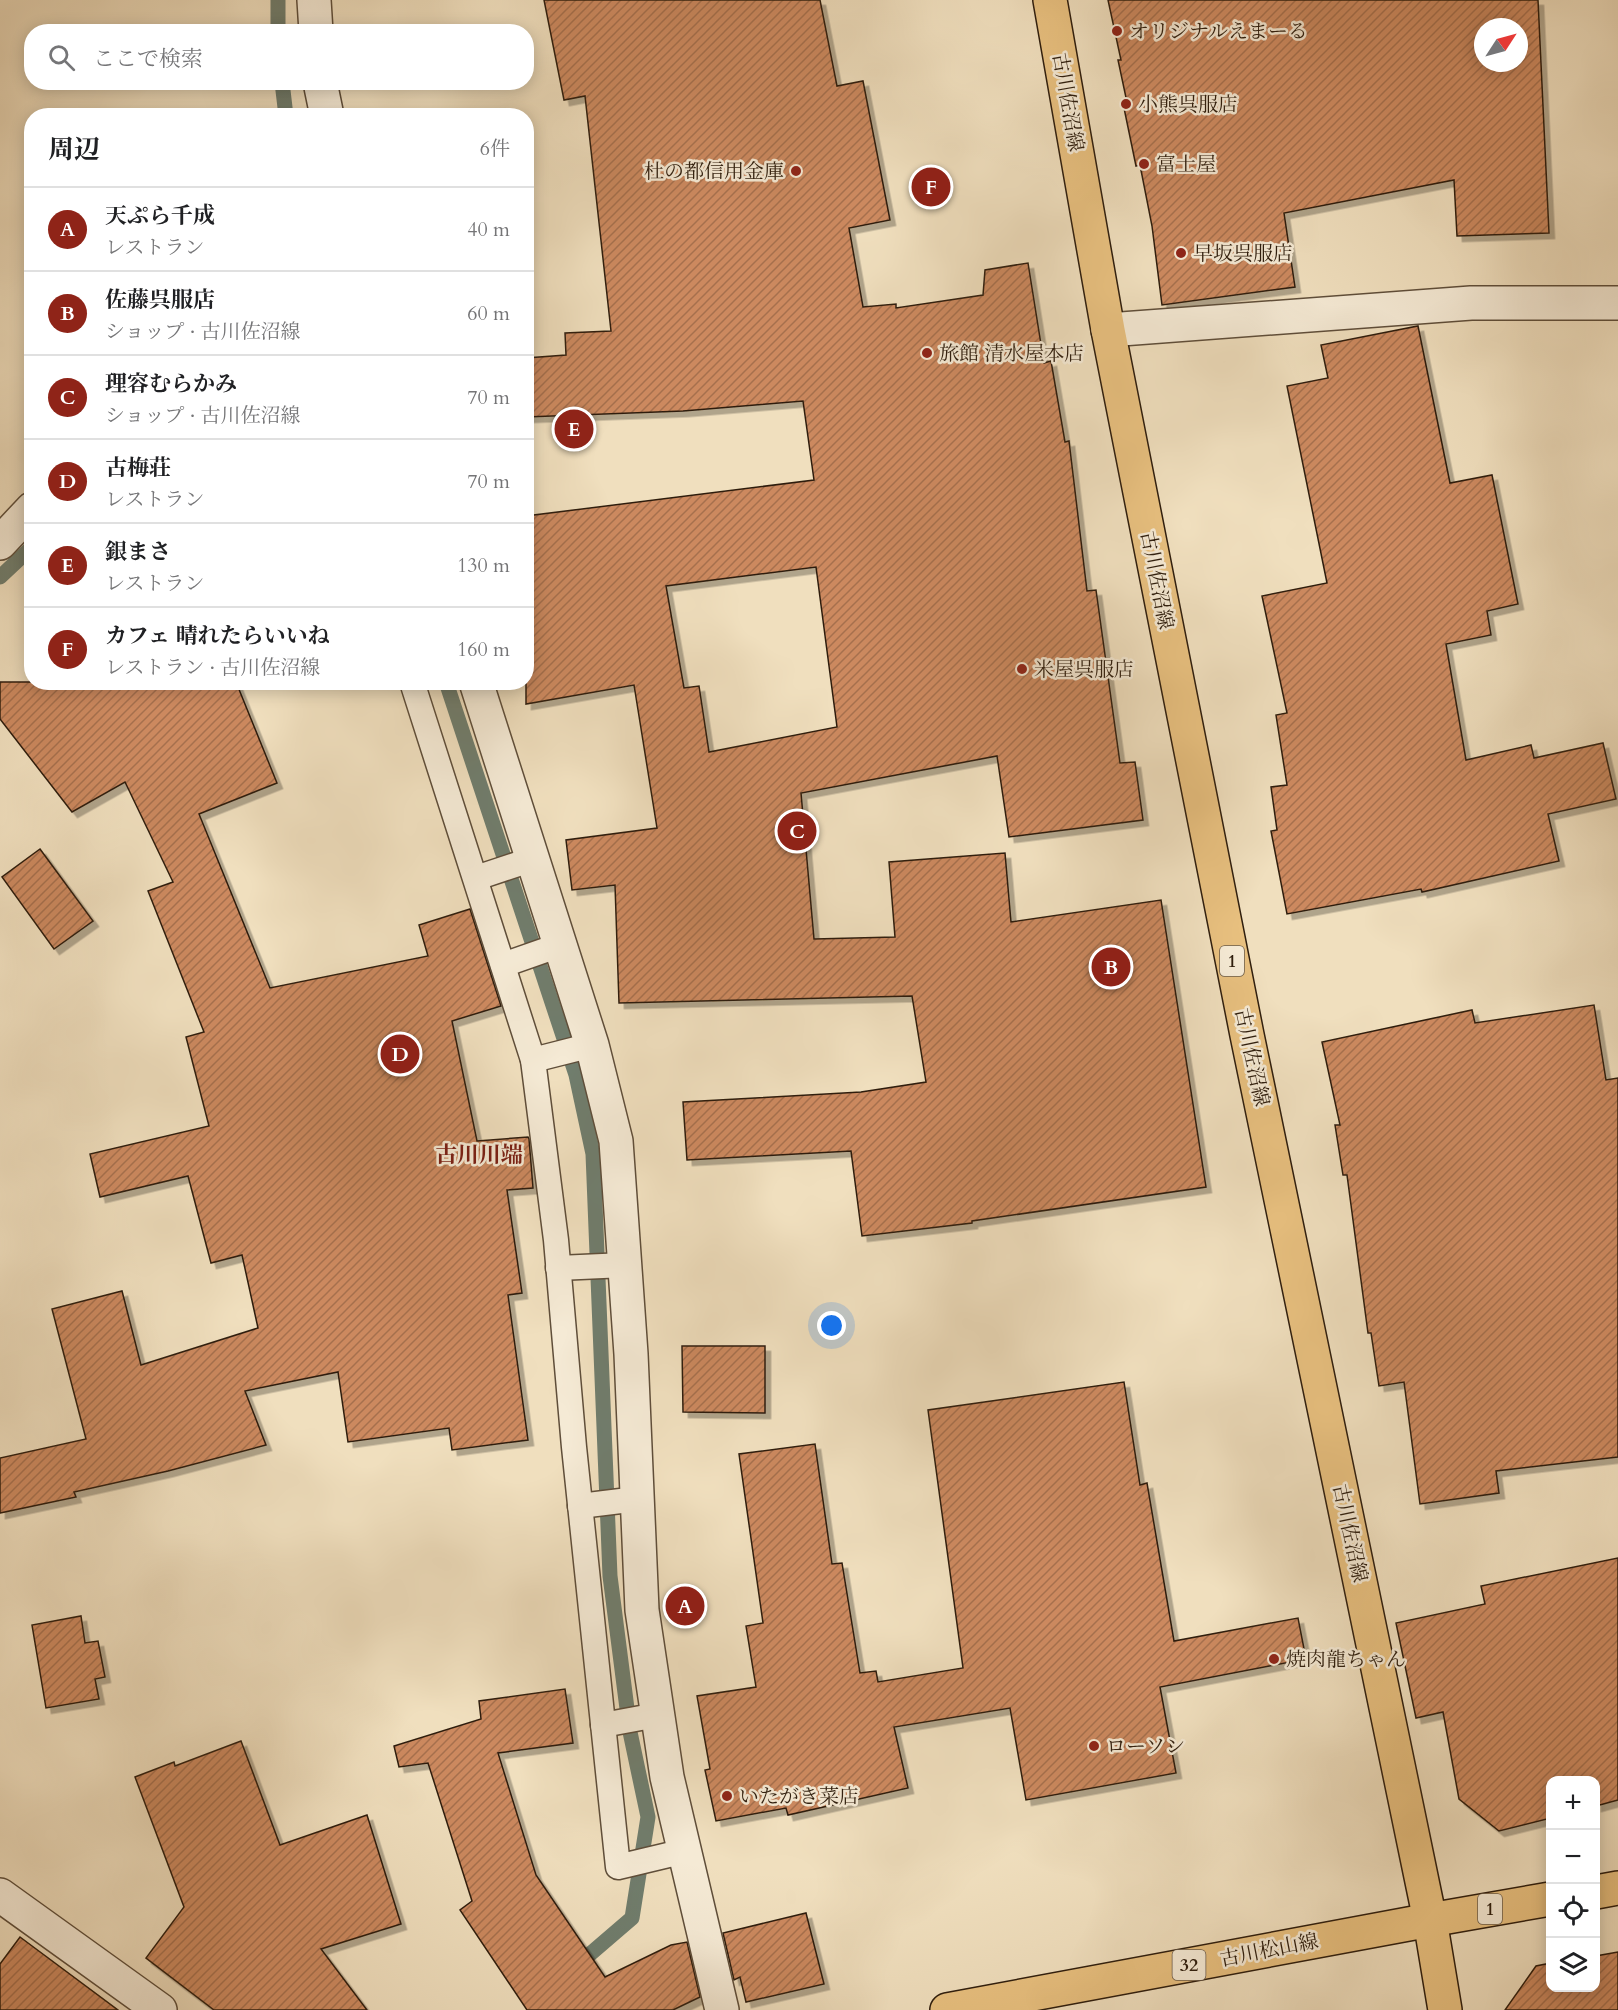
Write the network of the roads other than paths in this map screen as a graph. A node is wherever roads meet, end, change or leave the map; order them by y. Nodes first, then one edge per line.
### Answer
1 (314, 0) edge
2 (1050, 0) edge
3 (316, 24) edge
4 (322, 90) edge
5 (325, 108) edge
6 (1618, 303) edge
7 (1108, 330) junction
8 (24, 518) edge
9 (0, 543) edge
10 (415, 690) edge
11 (479, 690) edge
12 (533, 859) junction
13 (476, 878) junction
14 (560, 945) junction
15 (503, 965) junction
16 (592, 1045) junction
17 (534, 1060) junction
18 (625, 1265) junction
19 (558, 1268) junction
20 (637, 1499) junction
21 (580, 1506) junction
22 (657, 1714) junction
23 (603, 1725) junction
24 (675, 1853) junction
25 (1618, 1888) edge
26 (1600, 1891) edge
27 (0, 1895) edge
28 (1546, 1900) edge
29 (1430, 1920) junction
30 (160, 2010) edge
31 (722, 2010) edge
32 (947, 2010) edge
33 (1445, 2010) edge

1 - 3 street
2 - 7 main road, 古川佐沼線 / 1
4 - 5 street
6 - 7 street
7 - 29 main road, 古川佐沼線 / 1
8 - 9 street
10 - 13 lane
11 - 12 street
12 - 13 lane
12 - 14 street
13 - 15 lane
14 - 15 lane
14 - 16 street
15 - 17 lane
16 - 17 lane
16 - 18 street
17 - 19 lane
18 - 19 lane
18 - 20 street
19 - 21 lane
20 - 21 lane
20 - 22 street
21 - 23 lane
22 - 23 lane
22 - 24 street
23 - 24 lane
24 - 31 street
25 - 26 main road
27 - 30 street
28 - 29 main road, 1
29 - 32 main road, 古川松山線 / 32
29 - 33 main road

